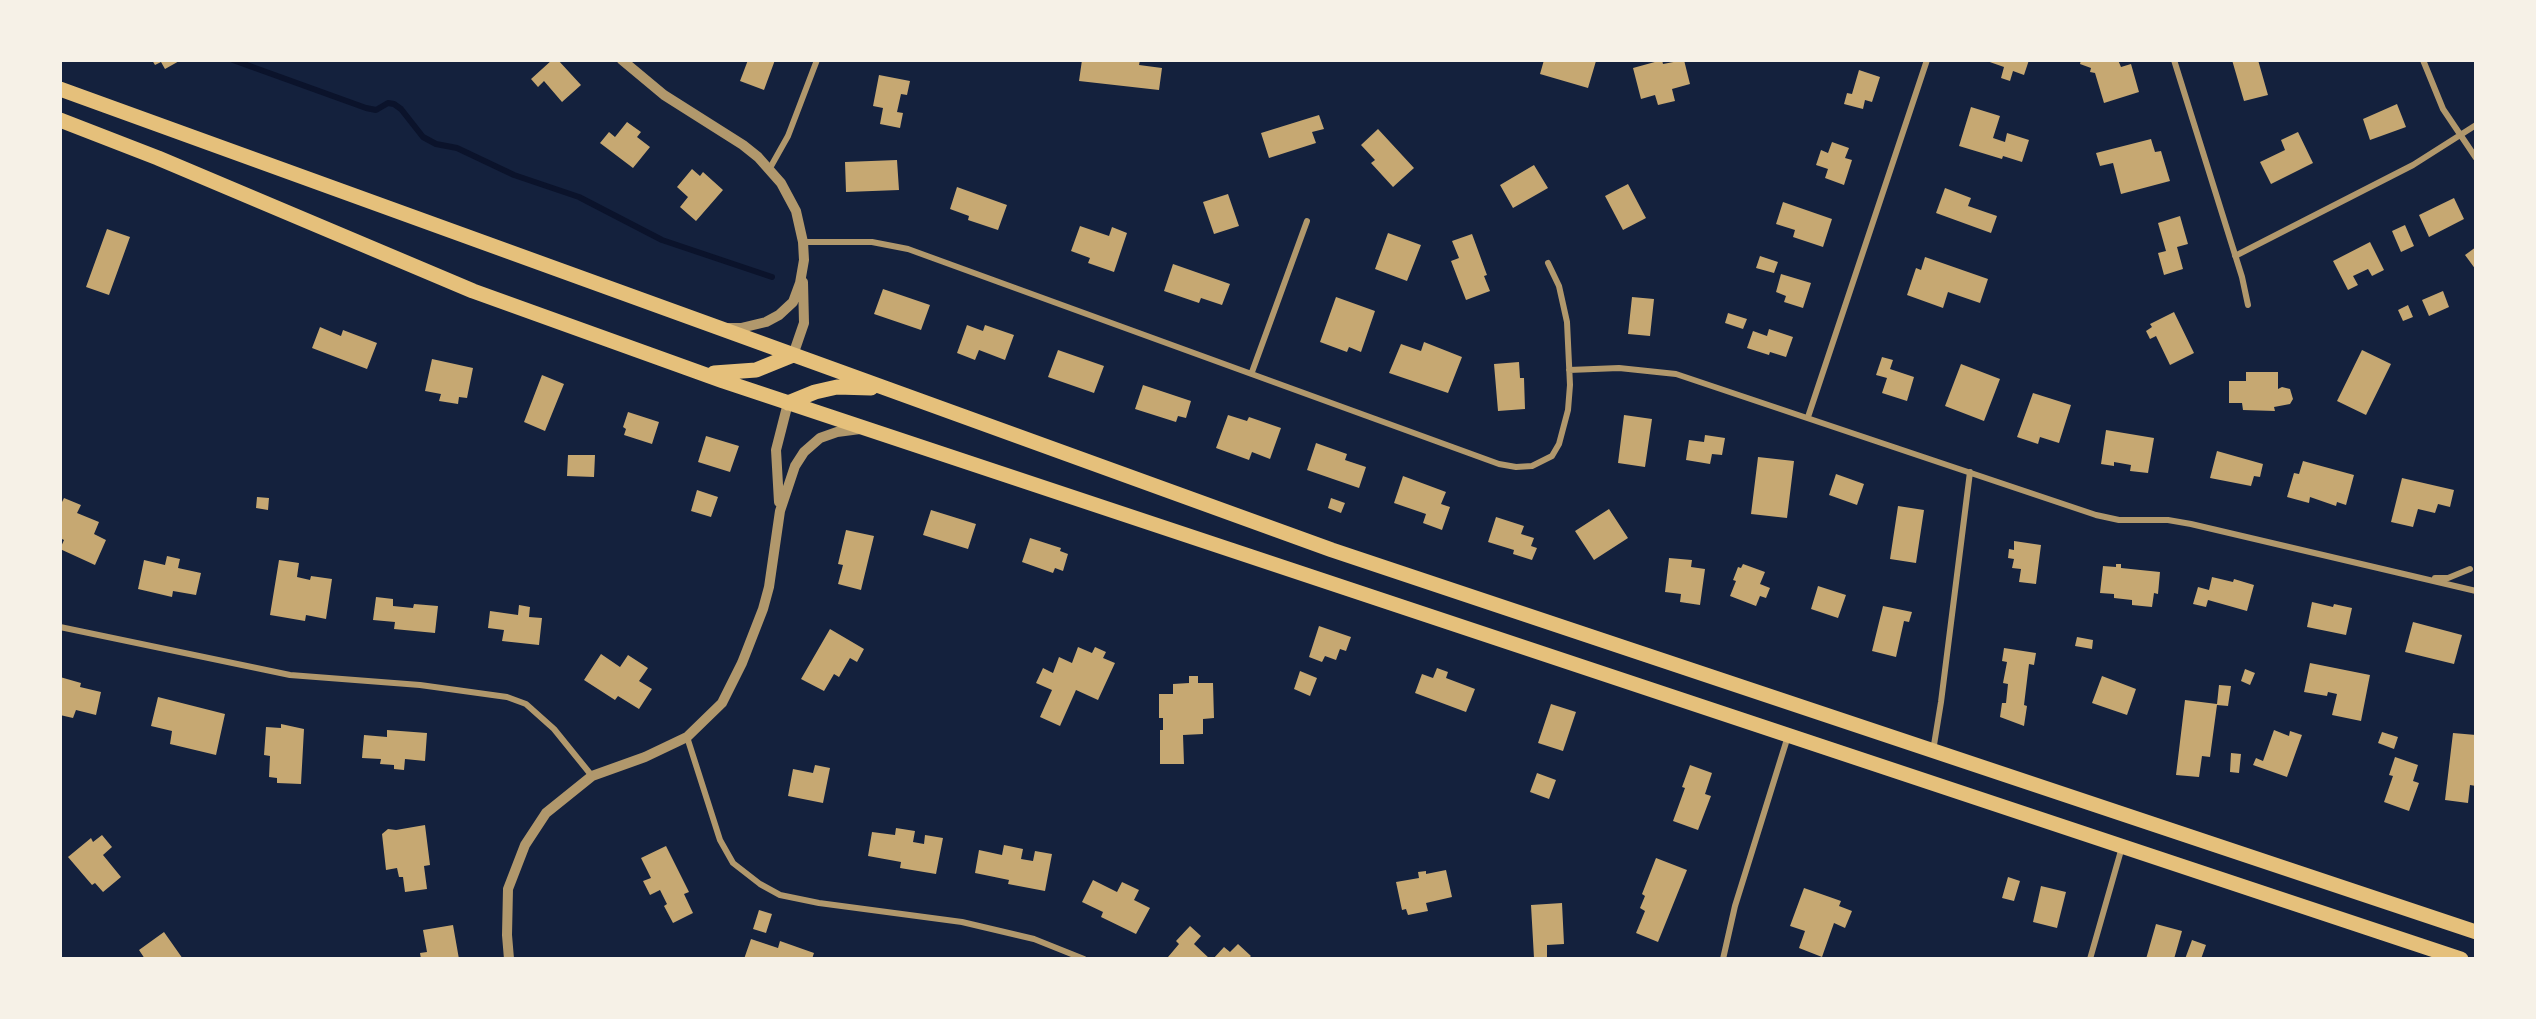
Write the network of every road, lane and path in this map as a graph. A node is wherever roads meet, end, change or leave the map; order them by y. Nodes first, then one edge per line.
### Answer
1 (622, 60) edge
2 (817, 60) edge
3 (1927, 60) edge
4 (2174, 60) edge
5 (2423, 60) edge
6 (60, 89) edge
7 (60, 120) edge
8 (2476, 125) edge
9 (2460, 136) junction
10 (2476, 158) edge
11 (770, 168) junction
12 (1307, 221) dead end
13 (803, 242) junction
14 (2235, 256) junction
15 (1548, 263) dead end
16 (802, 276) junction
17 (2248, 305) dead end
18 (713, 326) junction
19 (794, 355) junction
20 (687, 368) junction
21 (1569, 370) junction
22 (1252, 372) junction
23 (903, 394) junction
24 (788, 403) junction
25 (1808, 417) junction
26 (868, 429) junction
27 (1970, 472) junction
28 (780, 511) junction
29 (2470, 569) dead end
30 (2420, 577) junction
31 (2476, 591) edge
32 (60, 627) edge
33 (1788, 735) junction
34 (687, 737) junction
35 (1933, 751) junction
36 (592, 776) junction
37 (2122, 847) junction
38 (2476, 932) edge
39 (509, 959) edge
40 (1084, 959) edge
41 (1723, 959) edge
42 (2090, 959) edge
43 (2461, 959) edge

1 - 11 street
2 - 11 street
3 - 25 street
4 - 14 street
5 - 9 street
6 - 18 highway
7 - 20 highway
8 - 9 street
9 - 10 street
9 - 14 street
11 - 13 street
12 - 22 street
13 - 16 street
13 - 22 street
14 - 17 street
15 - 21 street
16 - 18 street
16 - 19 street
18 - 19 highway
19 - 20 highway
19 - 23 highway
20 - 24 highway
21 - 22 street
21 - 25 street
23 - 24 highway
23 - 35 highway
24 - 26 highway
24 - 28 street
25 - 27 street
26 - 28 street
26 - 33 highway
27 - 30 street
27 - 35 street
28 - 34 street
29 - 30 street
30 - 31 street
32 - 36 street
33 - 37 highway
33 - 41 street
34 - 36 street
34 - 40 street
35 - 38 highway
36 - 39 street
37 - 42 street
37 - 43 highway

